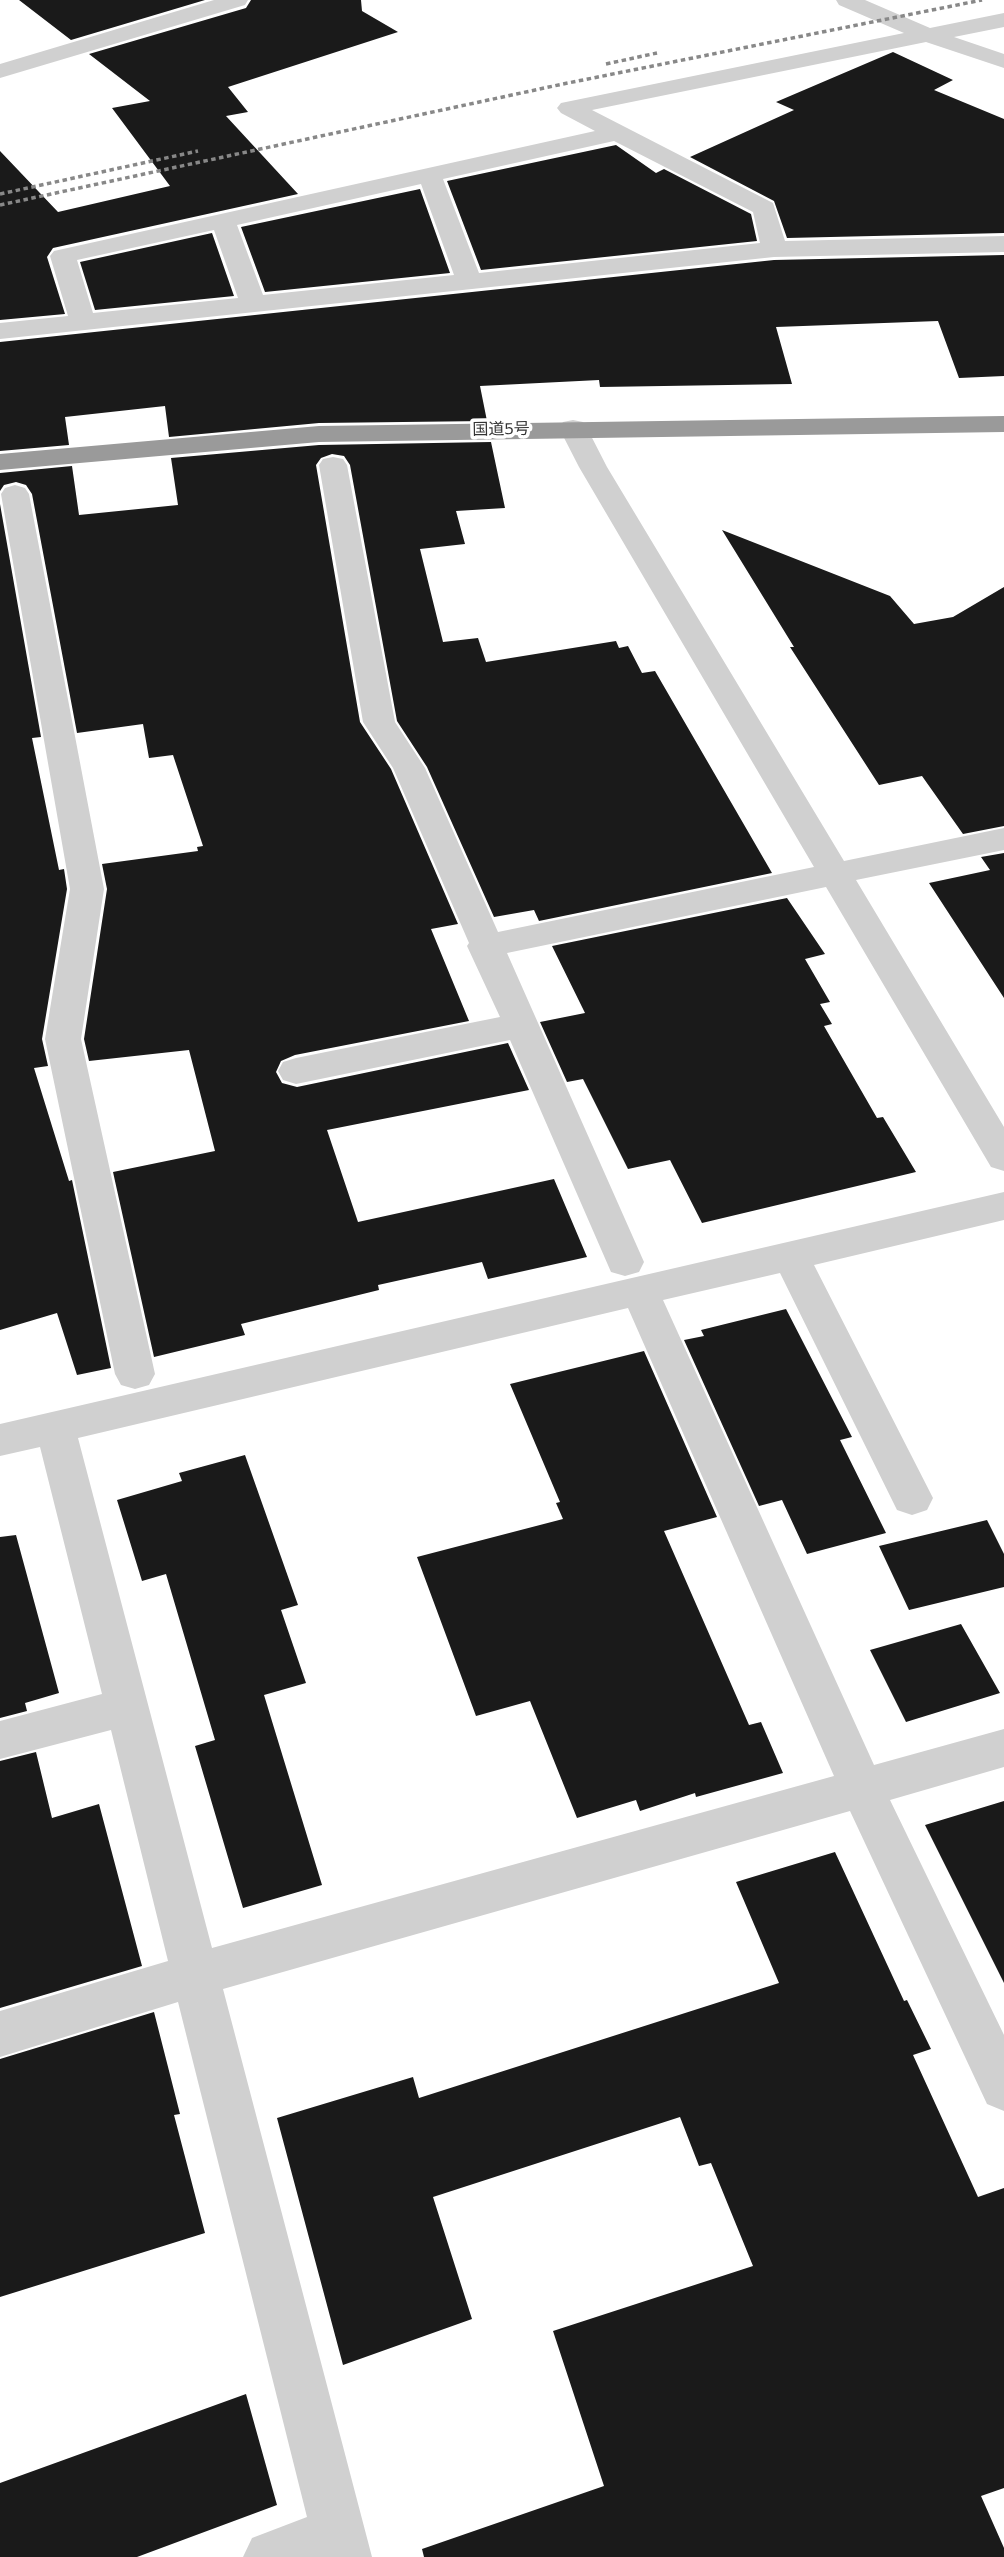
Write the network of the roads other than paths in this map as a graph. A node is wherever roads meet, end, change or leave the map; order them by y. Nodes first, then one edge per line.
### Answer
1 (237, 0) edge
2 (847, 0) edge
3 (1004, 20) edge
4 (926, 35) junction
5 (1004, 61) edge
6 (0, 71) edge
7 (617, 133) junction
8 (429, 174) junction
9 (223, 219) junction
10 (1004, 244) edge
11 (775, 249) junction
12 (469, 280) junction
13 (252, 302) junction
14 (83, 322) junction
15 (0, 331) edge
16 (1004, 424) edge
17 (573, 428) junction
18 (0, 462) edge
19 (333, 465) dead end
20 (15, 494) dead end
21 (1004, 839) edge
22 (833, 873) junction
23 (484, 946) junction
24 (522, 1025) junction
25 (296, 1071) dead end
26 (1004, 1158) edge
27 (1004, 1206) edge
28 (791, 1257) junction
29 (632, 1277) junction
30 (135, 1374) dead end
31 (55, 1426) junction
32 (0, 1440) edge
33 (912, 1498) dead end
34 (126, 1707) junction
35 (0, 1740) edge
36 (1004, 1748) edge
37 (862, 1788) junction
38 (194, 1975) junction
39 (0, 2034) edge
40 (1004, 2087) edge
41 (341, 2546) edge
42 (271, 2557) edge

1 - 6 street
2 - 4 street
3 - 4 street
4 - 5 street
4 - 7 street
7 - 8 street
7 - 11 street
8 - 9 street
8 - 12 street
9 - 13 street
9 - 14 street
10 - 11 street
11 - 12 street
12 - 13 street
13 - 14 street
14 - 15 street
16 - 17 highway, 国道5号
17 - 18 highway, 国道5号
17 - 22 street
19 - 23 street
20 - 30 street
21 - 22 street
22 - 23 street
22 - 26 street
23 - 24 street
24 - 25 street
24 - 29 street
27 - 28 street
28 - 29 street
28 - 33 street
29 - 31 street
29 - 37 street
31 - 32 street
31 - 34 street
34 - 35 street
34 - 38 street
36 - 37 street
37 - 38 street
37 - 40 street
38 - 39 street
38 - 41 street
41 - 42 street

